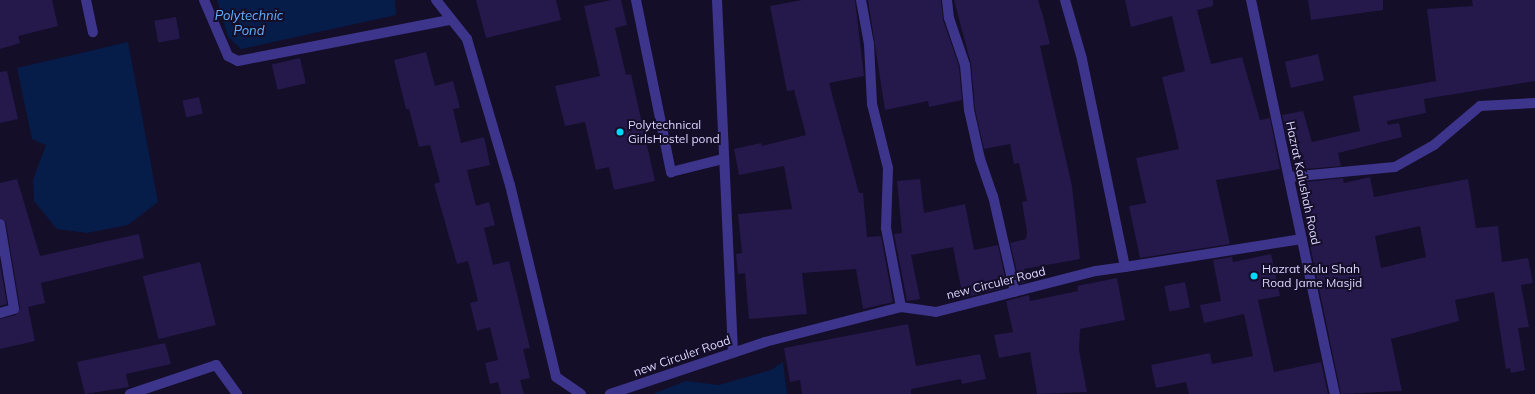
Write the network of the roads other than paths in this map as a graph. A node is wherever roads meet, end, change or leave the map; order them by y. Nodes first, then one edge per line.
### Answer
1 (86, 0) edge
2 (204, 0) edge
3 (436, 0) edge
4 (636, 0) edge
5 (717, 0) edge
6 (861, 0) edge
7 (947, 0) edge
8 (1065, 0) edge
9 (1251, 0) edge
10 (449, 20) junction
11 (92, 32) dead end
12 (1535, 103) edge
13 (723, 159) junction
14 (1289, 177) junction
15 (0, 224) edge
16 (1302, 239) junction
17 (1125, 267) junction
18 (1015, 292) junction
19 (901, 307) junction
20 (0, 313) edge
21 (733, 353) junction
22 (130, 394) edge
23 (237, 394) edge
24 (581, 394) edge
25 (610, 394) edge
26 (1335, 394) edge

1 - 11 street
2 - 10 street
3 - 10 street
4 - 13 street
5 - 13 street
6 - 19 street
7 - 18 street
8 - 17 street
9 - 14 street, Hazrat Kalushah Road
10 - 24 street
12 - 14 street
13 - 21 street
14 - 16 street, Hazrat Kalushah Road
15 - 20 street
16 - 17 street, new Circuler Road
16 - 26 street, Hazrat Kalushah Road
17 - 18 street, new Circuler Road
18 - 19 street, new Circuler Road
19 - 21 street, new Circuler Road
21 - 25 street, new Circuler Road
22 - 23 street

